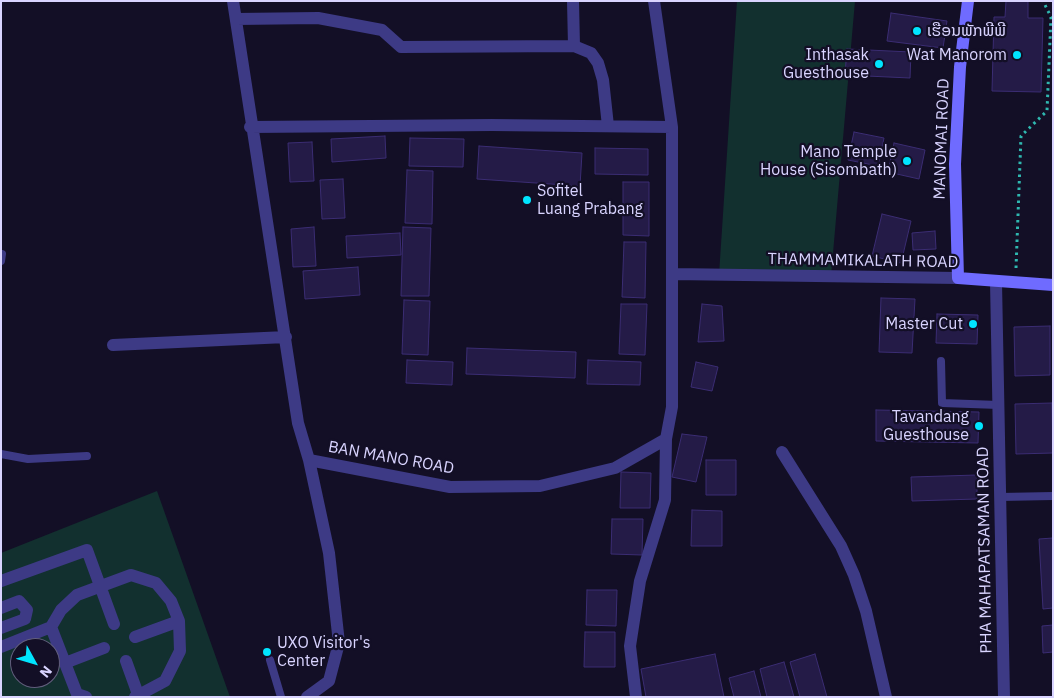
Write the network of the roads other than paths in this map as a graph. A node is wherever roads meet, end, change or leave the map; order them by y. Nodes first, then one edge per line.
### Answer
1 (232, 1) edge
2 (573, 1) edge
3 (654, 1) edge
4 (968, 1) edge
5 (236, 19) junction
6 (574, 46) junction
7 (608, 126) junction
8 (250, 127) junction
9 (672, 127) junction
10 (673, 274) junction
11 (958, 278) junction
12 (996, 282) junction
13 (1053, 286) edge
14 (286, 337) junction
15 (113, 345) dead end
16 (941, 361) dead end
17 (998, 405) junction
18 (666, 439) junction
19 (782, 452) dead end
20 (1, 454) edge
21 (87, 456) dead end
22 (309, 460) junction
23 (1053, 496) edge
24 (1000, 497) junction
25 (1, 581) edge
26 (100, 586) junction
27 (1, 608) edge
28 (179, 622) junction
29 (114, 624) dead end
30 (51, 627) junction
31 (1, 628) edge
32 (135, 637) dead end
33 (1, 647) edge
34 (104, 648) dead end
35 (270, 660) dead end
36 (126, 661) dead end
37 (65, 663) junction
38 (78, 696) edge
39 (137, 696) edge
40 (281, 697) edge
41 (307, 697) edge
42 (636, 697) edge
43 (886, 697) edge
44 (1004, 697) edge

1 - 5 street
2 - 6 street
3 - 9 street
4 - 11 street, MANOMAI ROAD
5 - 6 street
5 - 8 street
6 - 7 street
7 - 8 street
7 - 9 street
8 - 14 street
9 - 10 street
10 - 11 street, THAMMAMIKALATH ROAD
10 - 18 street
11 - 12 street, THAMMAMIKALATH ROAD
12 - 13 street, THAMMAMIKALATH ROAD
12 - 17 street, PHA MAHAPATSAMAN ROAD
14 - 15 street
14 - 22 street
16 - 17 lane
17 - 24 street, PHA MAHAPATSAMAN ROAD
18 - 22 street, BAN MANO ROAD
18 - 42 street
19 - 43 street
20 - 21 lane
22 - 41 street
23 - 24 lane
24 - 44 street, PHA MAHAPATSAMAN ROAD
25 - 26 street
26 - 28 street
26 - 29 street
26 - 30 street
27 - 31 street
28 - 32 street
28 - 39 street
30 - 33 street
30 - 37 street
34 - 37 street
35 - 40 lane
36 - 39 street
37 - 38 street

